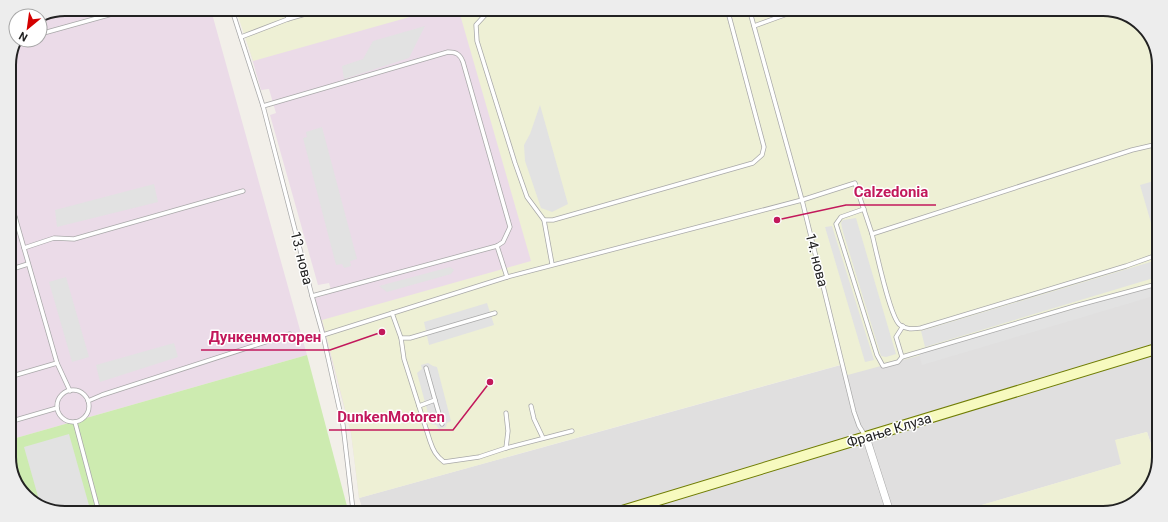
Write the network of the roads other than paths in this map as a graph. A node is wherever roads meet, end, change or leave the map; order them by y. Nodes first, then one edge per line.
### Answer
1 (105, 16) edge
2 (234, 16) edge
3 (288, 16) edge
4 (298, 16) edge
5 (484, 16) edge
6 (729, 16) edge
7 (751, 16) edge
8 (779, 16) edge
9 (288, 19) junction
10 (754, 26) junction
11 (48, 32) edge
12 (241, 38) junction
13 (263, 106) junction
14 (1152, 145) edge
15 (243, 191) dead end
16 (802, 200) junction
17 (864, 209) junction
18 (16, 220) edge
19 (544, 220) junction
20 (872, 234) junction
21 (498, 246) junction
22 (24, 248) junction
23 (1152, 257) edge
24 (28, 264) junction
25 (552, 264) junction
26 (16, 268) edge
27 (507, 277) junction
28 (1152, 285) edge
29 (312, 296) junction
30 (392, 313) junction
31 (495, 313) dead end
32 (902, 326) junction
33 (290, 334) dead end
34 (323, 334) junction
35 (401, 338) junction
36 (1152, 350) edge
37 (902, 357) junction
38 (57, 363) junction
39 (426, 368) dead end
40 (16, 376) edge
41 (70, 390) junction
42 (434, 400) junction
43 (88, 401) junction
44 (419, 406) junction
45 (531, 406) dead end
46 (57, 408) junction
47 (506, 413) dead end
48 (16, 420) edge
49 (76, 422) junction
50 (442, 424) dead end
51 (572, 430) dead end
52 (866, 437) junction
53 (543, 438) junction
54 (506, 448) junction
55 (97, 506) edge
56 (353, 506) edge
57 (638, 506) edge
58 (888, 506) edge

1 - 11 lane
2 - 12 lane, 13. нова
3 - 9 lane
4 - 9 lane
5 - 19 lane
6 - 19 lane
7 - 10 lane, 14. нова
8 - 10 lane
9 - 12 lane
10 - 16 lane, 14. нова
12 - 13 lane, 13. нова
13 - 21 lane
13 - 29 lane, 13. нова
14 - 20 lane
15 - 22 lane
16 - 17 lane
16 - 25 lane
16 - 52 lane, 14. нова
17 - 20 lane
17 - 37 lane
18 - 22 lane
19 - 25 lane
20 - 32 lane
21 - 27 lane
21 - 29 lane
22 - 24 lane
23 - 32 lane
24 - 26 lane
24 - 38 lane
25 - 27 lane
27 - 30 lane
28 - 37 lane
29 - 34 lane, 13. нова
30 - 34 lane
30 - 35 lane
31 - 35 lane
32 - 37 lane
33 - 43 lane
34 - 56 lane, 13. нова
35 - 44 lane
36 - 52 main road, Фрање Клуза
38 - 40 lane
38 - 41 lane
39 - 42 lane
41 - 43 lane
41 - 46 lane
42 - 44 lane
42 - 50 lane
43 - 49 lane
44 - 54 lane
45 - 53 lane
46 - 48 lane
46 - 49 lane
47 - 54 lane
49 - 55 lane
51 - 53 lane
52 - 57 main road, Фрање Клуза
52 - 58 street
53 - 54 lane

